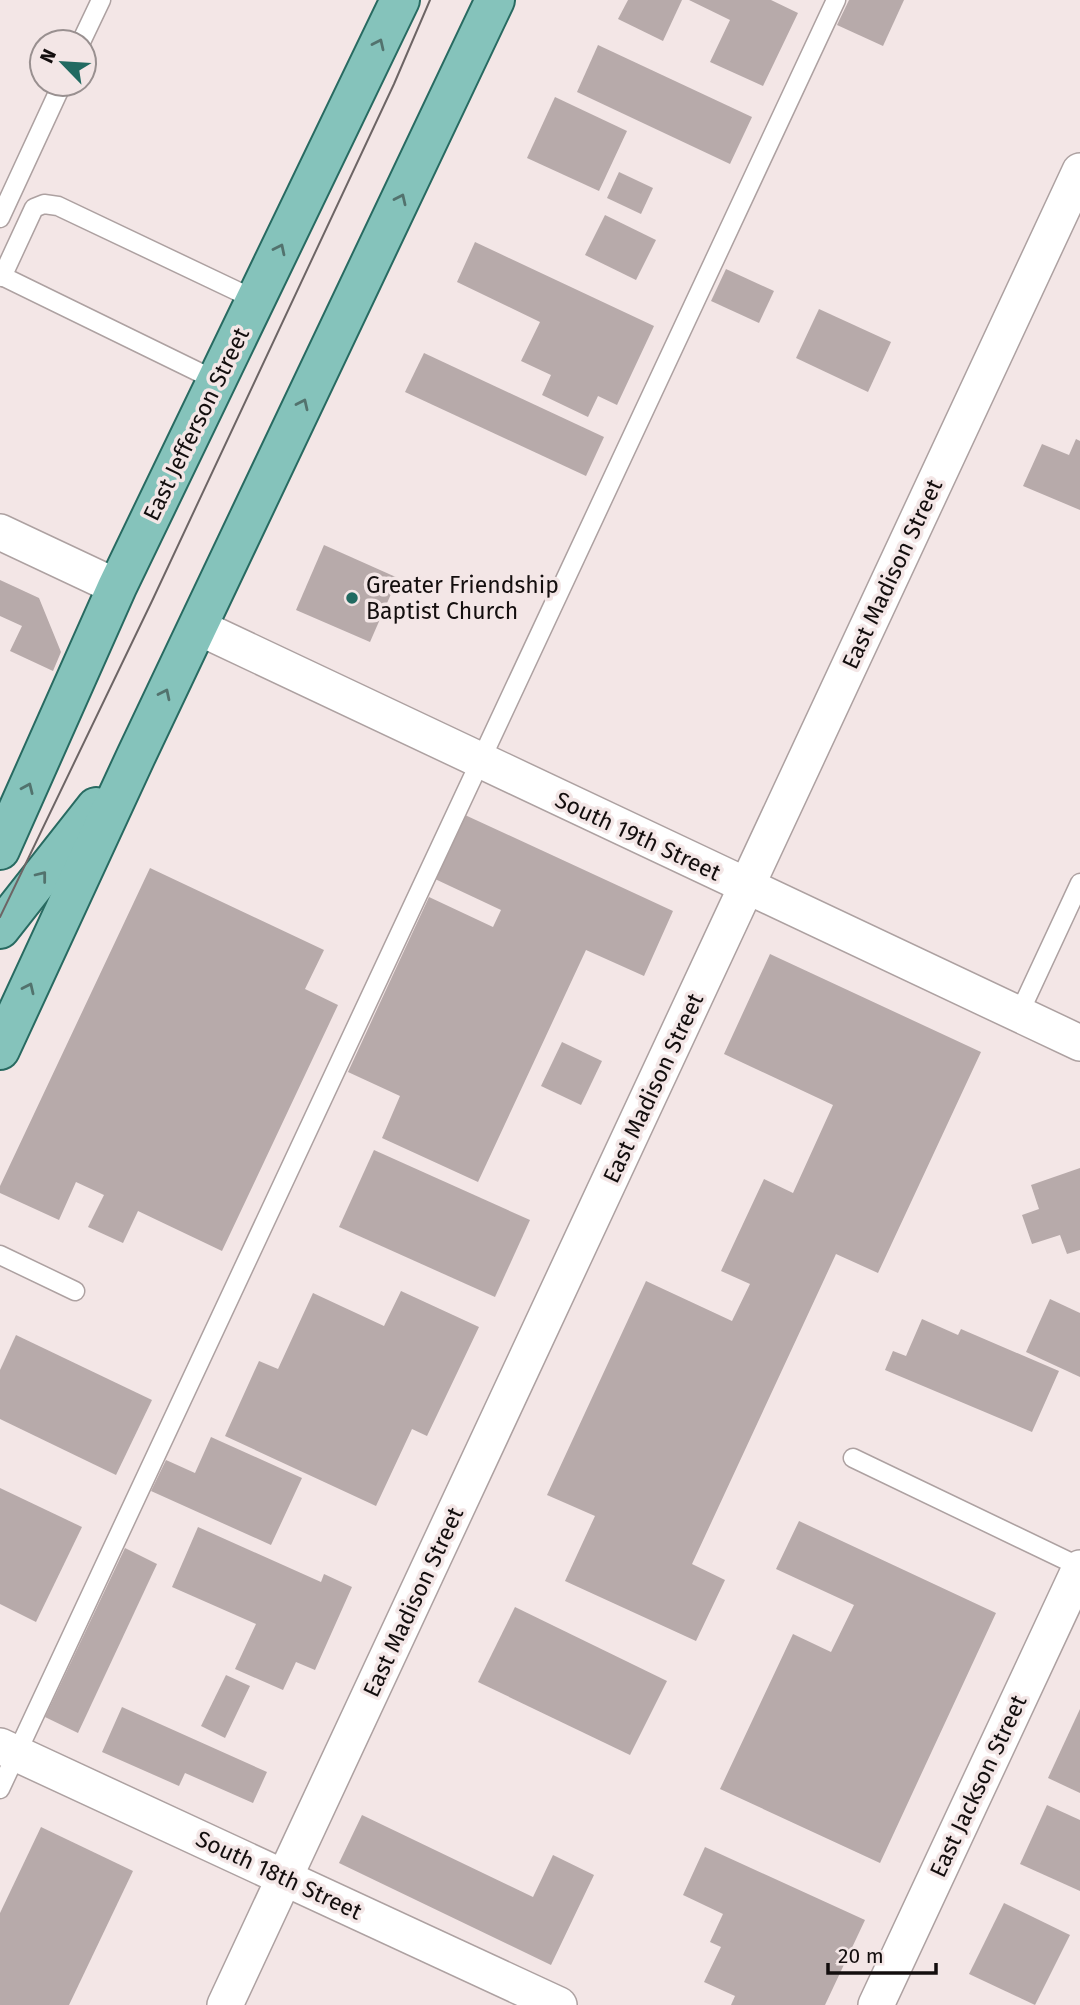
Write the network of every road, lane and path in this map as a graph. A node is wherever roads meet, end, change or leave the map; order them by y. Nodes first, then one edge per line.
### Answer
1 (100, 0) edge
2 (400, 0) edge
3 (495, 0) edge
4 (836, 0) edge
5 (87, 28) edge
6 (56, 98) edge
7 (1080, 171) edge
8 (0, 218) edge
9 (1, 276) edge
10 (256, 300) junction
11 (217, 382) junction
12 (0, 532) edge
13 (117, 587) junction
14 (198, 627) junction
15 (136, 756) junction
16 (480, 761) junction
17 (0, 850) edge
18 (1080, 883) edge
19 (747, 887) junction
20 (0, 929) edge
21 (1019, 1014) junction
22 (1080, 1043) edge
23 (0, 1050) edge
24 (0, 1255) edge
25 (75, 1291) dead end
26 (853, 1458) dead end
27 (1080, 1567) edge
28 (8, 1749) edge
29 (0, 1788) edge
30 (284, 1877) junction
31 (225, 2005) edge
32 (558, 2005) edge
33 (876, 2005) edge

1 - 5 lane
10 -> 2 main road, East Jefferson Street
14 -> 3 main road
4 - 16 lane
6 - 8 lane
7 - 19 street, East Madison Street
9 - 10 lane
9 - 11 lane
10 - 11 main road, East Jefferson Street
11 - 13 main road, East Jefferson Street
12 - 13 street
17 -> 13 main road, East Jefferson Street
15 -> 14 main road
14 - 16 street, South 19th Street
20 -> 15 main road
23 -> 15 main road
16 - 19 street, South 19th Street
16 - 28 lane
18 - 21 lane
19 - 21 street, South 19th Street
19 - 30 street, East Madison Street
21 - 22 street, South 19th Street
24 - 25 lane
26 - 27 lane
27 - 33 street, East Jackson Street
28 - 29 lane
28 - 30 street, South 18th Street
30 - 31 street, East Madison Street
30 - 32 street, South 18th Street

